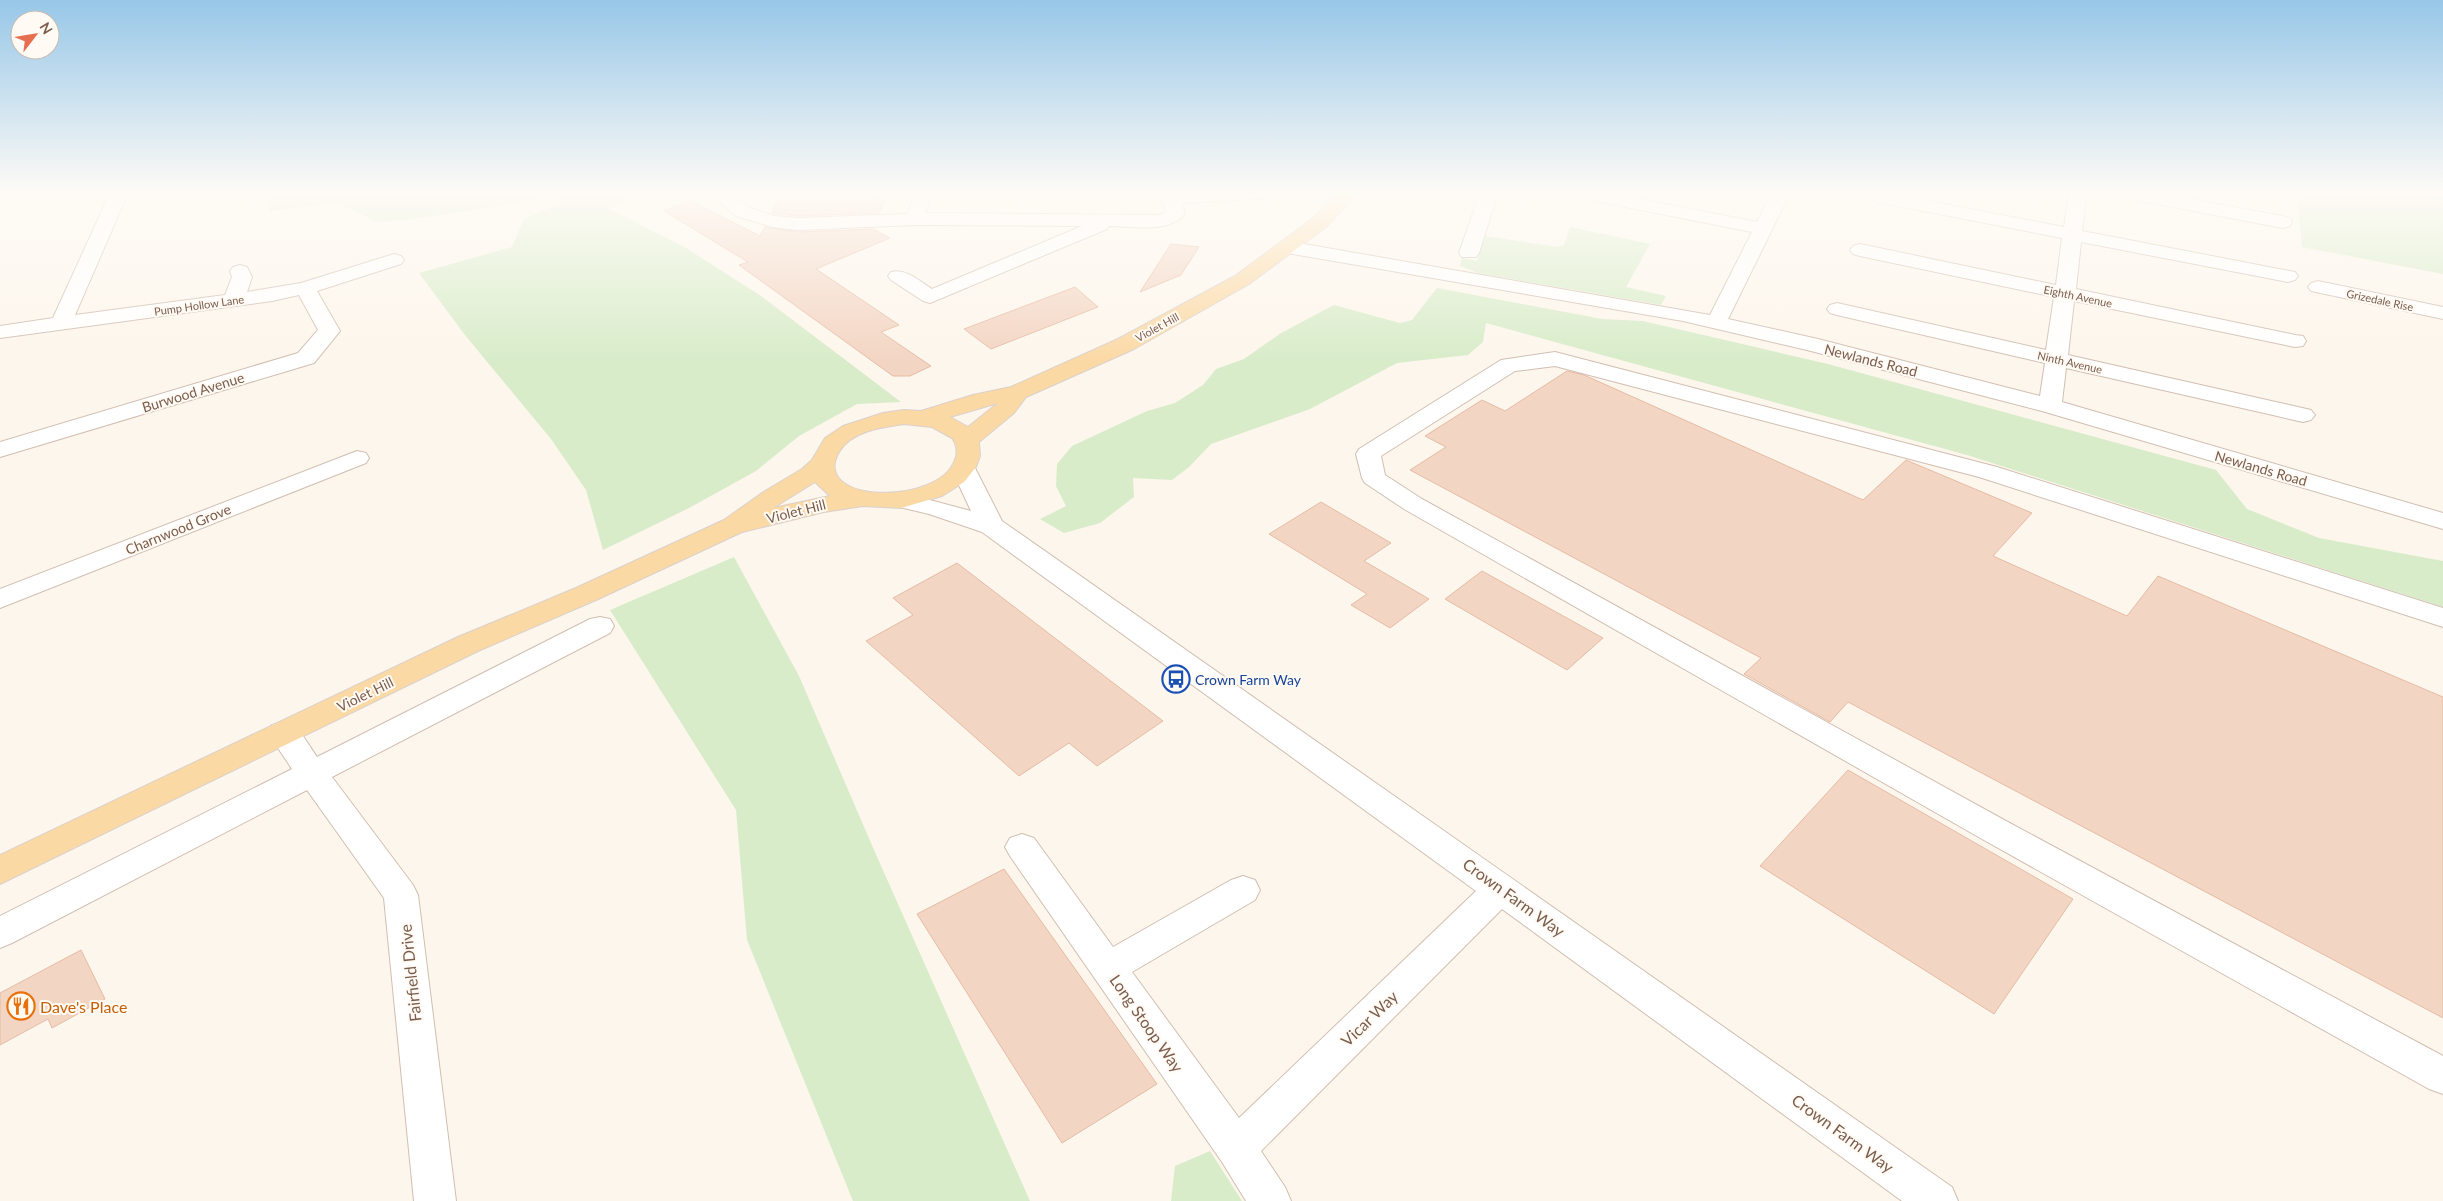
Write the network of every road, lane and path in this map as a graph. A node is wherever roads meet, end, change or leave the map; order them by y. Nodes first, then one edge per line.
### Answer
1 (93, 249) edge
2 (1044, 249) edge
3 (1286, 249) edge
4 (1293, 249) edge
5 (1470, 249) edge
6 (1754, 249) edge
7 (2070, 249) edge
8 (2149, 249) edge
9 (1860, 250) dead end
10 (1469, 253) dead end
11 (394, 260) dead end
12 (240, 271) dead end
13 (898, 276) dead end
14 (2288, 276) dead end
15 (2318, 287) dead end
16 (305, 288) junction
17 (2064, 294) junction
18 (234, 300) junction
19 (1837, 309) dead end
20 (2443, 313) edge
21 (1716, 323) junction
22 (61, 324) junction
23 (0, 332) edge
24 (2295, 341) dead end
25 (2056, 359) junction
26 (1018, 392) junction
27 (2050, 406) junction
28 (2303, 415) dead end
29 (923, 418) junction
30 (966, 440) junction
31 (0, 450) edge
32 (357, 458) dead end
33 (822, 464) junction
34 (963, 468) junction
35 (860, 499) junction
36 (900, 500) junction
37 (2443, 521) edge
38 (733, 526) junction
39 (991, 526) junction
40 (0, 599) edge
41 (2443, 618) edge
42 (600, 626) dead end
43 (282, 733) junction
44 (312, 774) junction
45 (1022, 847) dead end
46 (0, 870) edge
47 (1501, 888) junction
48 (1243, 890) dead end
49 (0, 933) edge
50 (1108, 968) junction
51 (2443, 1076) edge
52 (1236, 1148) junction
53 (435, 1201) edge
54 (1270, 1201) edge
55 (1937, 1201) edge

1 - 22 street
2 - 13 street
3 - 26 main road, Violet Hill
4 - 21 street, Newlands Road
5 - 10 street
6 - 21 street
7 - 17 street
8 - 14 street
9 - 17 street, Eighth Avenue
11 - 16 street, Pump Hollow Lane
12 - 18 street
15 - 20 street, Grizedale Rise
16 - 18 street, Pump Hollow Lane
16 - 31 street, Burwood Avenue
17 - 24 street, Eighth Avenue
17 - 25 street
18 - 22 street, Pump Hollow Lane
19 - 25 street, Ninth Avenue
21 - 27 street, Newlands Road
22 - 23 street, Pump Hollow Lane
25 - 27 street
25 - 28 street, Ninth Avenue
26 - 29 main road, Violet Hill
26 - 30 main road, Violet Hill
27 - 37 street, Newlands Road
29 - 30 main road
29 - 33 main road
30 - 34 main road
32 - 40 street, Charnwood Grove
33 - 35 main road
33 - 38 main road, Violet Hill
34 - 36 main road
34 - 39 street, Crown Farm Way
35 - 36 main road
35 - 38 main road, Violet Hill
36 - 39 street, Crown Farm Way
38 - 43 main road, Violet Hill
39 - 47 street, Crown Farm Way
41 - 51 street
42 - 44 street
43 - 44 street, Fairfield Drive
43 - 46 main road, Violet Hill
44 - 49 street
44 - 53 street, Fairfield Drive
45 - 50 street, Long Stoop Way
47 - 52 street, Vicar Way
47 - 55 street, Crown Farm Way
48 - 50 street
50 - 52 street, Long Stoop Way
52 - 54 street, Long Stoop Way

